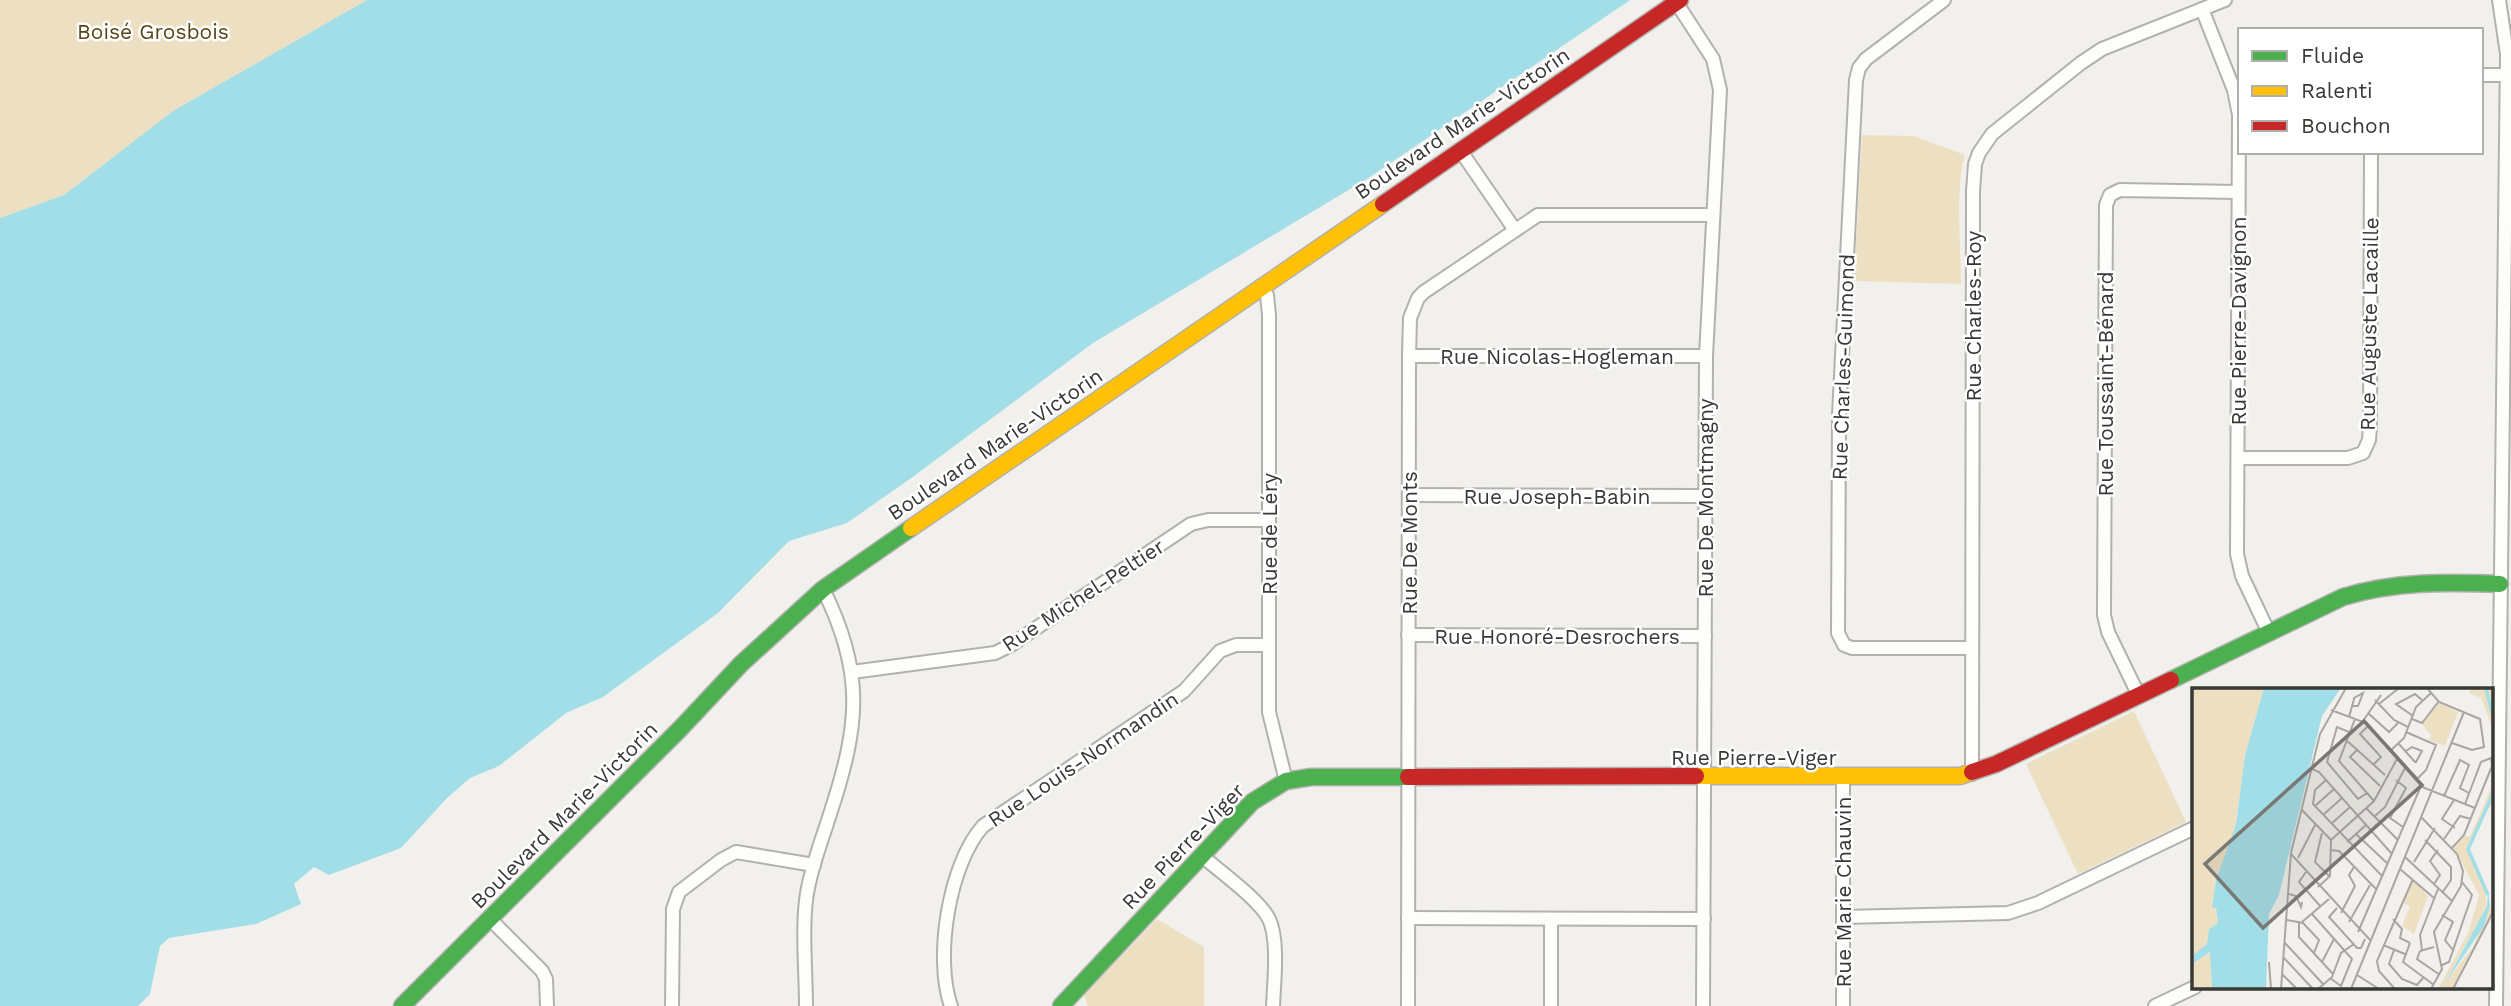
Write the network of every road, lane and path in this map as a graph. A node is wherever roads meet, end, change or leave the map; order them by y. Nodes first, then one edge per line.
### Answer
1 (1944, 0) edge
2 (2225, 0) edge
3 (2500, 0) edge
4 (1678, 1) edge
5 (2202, 9) junction
6 (2483, 75) edge
7 (2507, 75) junction
8 (1460, 150) junction
9 (2371, 154) edge
10 (2238, 192) junction
11 (1713, 215) junction
12 (1515, 230) junction
13 (1261, 286) junction
14 (1409, 356) junction
15 (1706, 356) junction
16 (2238, 458) junction
17 (2506, 459) edge
18 (1409, 495) junction
19 (1705, 496) junction
20 (1269, 520) junction
21 (2500, 584) junction
22 (823, 589) junction
23 (2269, 633) junction
24 (1408, 635) junction
25 (1705, 636) junction
26 (1269, 645) junction
27 (1972, 648) junction
28 (852, 672) junction
29 (2139, 696) junction
30 (2495, 727) edge
31 (1972, 774) junction
32 (1843, 777) junction
33 (1408, 778) junction
34 (1704, 778) junction
35 (1286, 781) junction
36 (2192, 829) edge
37 (1201, 855) junction
38 (814, 865) junction
39 (1843, 916) junction
40 (2497, 916) junction
41 (2511, 916) edge
42 (1408, 918) junction
43 (490, 919) junction
44 (1704, 919) junction
45 (1551, 920) junction
46 (2193, 988) edge
47 (402, 1006) edge
48 (547, 1006) edge
49 (672, 1006) edge
50 (806, 1006) edge
51 (951, 1006) edge
52 (1061, 1006) edge
53 (1273, 1006) edge
54 (1408, 1006) edge
55 (1551, 1006) edge
56 (1703, 1006) edge
57 (1843, 1006) edge
58 (2155, 1006) edge
59 (2496, 1006) edge

1 - 27 street, Rue Charles-Guimond
2 - 5 street, Rue Charles-Roy
3 - 7 street
4 - 8 street, Boulevard Marie-Victorin
4 - 11 street, Rue De Montmagny
5 - 10 street, Rue Pierre-Davignon
5 - 27 street, Rue Charles-Roy
6 - 7 street
7 - 17 street
8 - 12 street
8 - 13 street, Boulevard Marie-Victorin
9 - 16 street, Rue Auguste Lacaille
10 - 16 street, Rue Pierre-Davignon
10 - 29 street, Rue Toussaint-Bénard
11 - 12 street, Rue De Monts
11 - 15 street, Rue De Montmagny
12 - 14 street, Rue De Monts
13 - 20 street, Rue de Léry
13 - 22 street, Boulevard Marie-Victorin
14 - 15 street, Rue Nicolas-Hogleman
14 - 18 street, Rue De Monts
15 - 19 street, Rue De Montmagny
16 - 23 street, Rue Pierre-Davignon
17 - 21 street
18 - 19 street, Rue Joseph-Babin
18 - 24 street, Rue De Monts
19 - 25 street, Rue De Montmagny
20 - 26 street, Rue de Léry
20 - 28 street, Rue Michel-Peltier
21 - 23 street, Rue Pierre-Viger
21 - 30 street
22 - 28 street
22 - 43 street, Boulevard Marie-Victorin
23 - 29 street, Rue Pierre-Viger
24 - 25 street, Rue Honoré-Desrochers
24 - 33 street, Rue De Monts
25 - 34 street, Rue De Montmagny
26 - 35 street, Rue de Léry
26 - 51 street, Rue Louis-Normandin
27 - 31 street, Rue Charles-Roy
28 - 38 street
29 - 31 street, Rue Pierre-Viger
30 - 40 street
31 - 32 street, Rue Pierre-Viger
32 - 34 street, Rue Pierre-Viger
32 - 39 street, Rue Marie Chauvin
33 - 34 street, Rue Pierre-Viger
33 - 35 street, Rue Pierre-Viger
33 - 42 street, Rue De Monts
34 - 44 street, Rue De Montmagny
35 - 37 street, Rue Pierre-Viger
36 - 39 street
37 - 52 street, Rue Pierre-Viger
37 - 53 street
38 - 49 street
38 - 50 street
39 - 57 street, Rue Marie Chauvin
40 - 41 street
40 - 59 street
42 - 45 street
42 - 54 street, Rue De Monts
43 - 47 street, Boulevard Marie-Victorin
43 - 48 street
44 - 45 street
44 - 56 street, Rue De Montmagny
45 - 55 street
46 - 58 street

